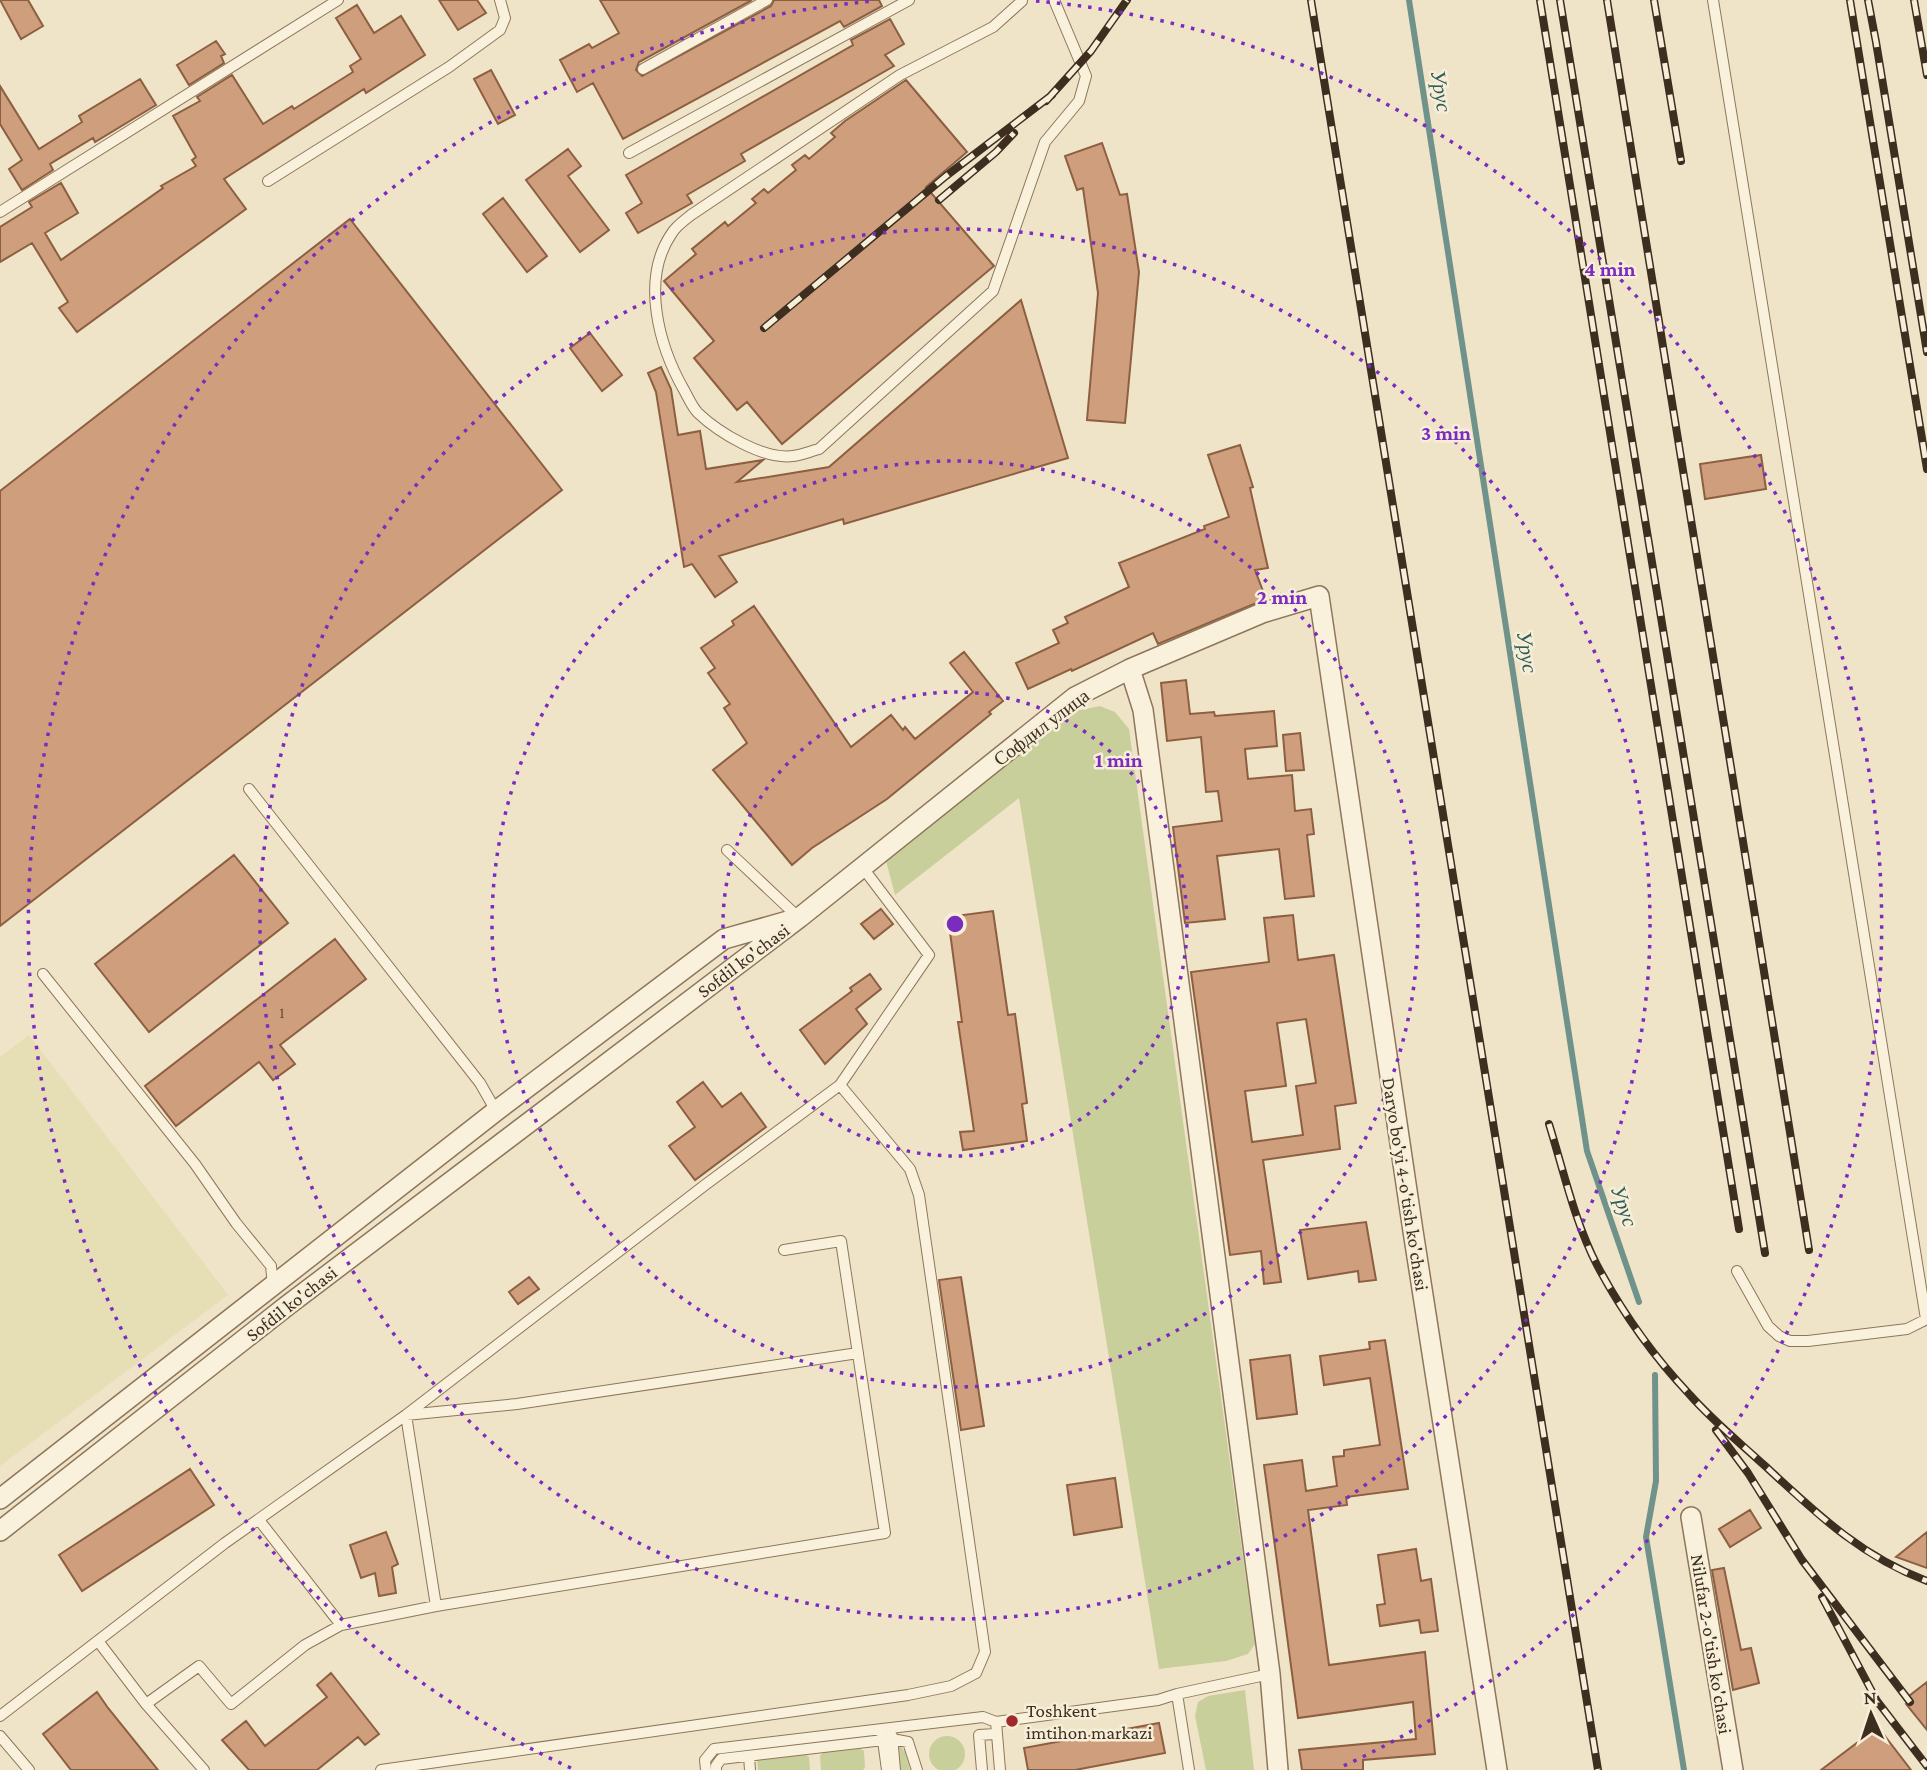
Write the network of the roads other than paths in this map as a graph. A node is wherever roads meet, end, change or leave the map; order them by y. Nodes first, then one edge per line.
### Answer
1 (338, 0) edge
2 (500, 0) edge
3 (767, 0) edge
4 (909, 0) edge
5 (1021, 0) edge
6 (1054, 0) edge
7 (1713, 0) edge
8 (643, 69) dead end
9 (629, 153) dead end
10 (268, 181) dead end
11 (0, 212) edge
12 (1319, 596) joint
13 (1129, 669) junction
14 (249, 789) dead end
15 (727, 850) dead end
16 (863, 868) junction
17 (799, 918) junction
18 (43, 974) dead end
19 (840, 1085) junction
20 (496, 1111) junction
21 (513, 1133) junction
22 (784, 1250) dead end
23 (1737, 1271) dead end
24 (273, 1286) junction
25 (288, 1305) junction
26 (1927, 1319) edge
27 (858, 1353) junction
28 (406, 1415) junction
29 (0, 1499) edge
30 (1691, 1517) dead end
31 (259, 1520) junction
32 (0, 1531) edge
33 (436, 1606) junction
34 (341, 1625) junction
35 (98, 1641) junction
36 (1270, 1674) junction
37 (1177, 1695) junction
38 (146, 1704) junction
39 (0, 1716) edge
40 (996, 1722) junction
41 (887, 1734) junction
42 (995, 1734) junction
43 (0, 1736) edge
44 (749, 1756) junction
45 (29, 1770) edge
46 (204, 1770) edge
47 (381, 1770) edge
48 (706, 1770) edge
49 (716, 1770) edge
50 (750, 1770) edge
51 (887, 1770) edge
52 (895, 1770) edge
53 (917, 1770) edge
54 (982, 1770) edge
55 (1000, 1770) edge
56 (1189, 1770) edge
57 (1278, 1770) edge
58 (1497, 1770) edge
59 (1732, 1770) edge

1 - 11 lane
2 - 10 lane
3 - 8 lane
4 - 9 lane
5 - 6 lane
7 - 26 lane
12 - 13 street, Софдил улица
12 - 58 street, Daryo bo'yi 4-o'tish ko'chasi
13 - 16 street, Софдил улица
13 - 36 street
14 - 20 lane
15 - 17 lane
16 - 17 street, Софдил улица
16 - 19 lane
17 - 20 street, Sofdil ko'chasi
17 - 21 street, Sofdil ko'chasi
18 - 24 lane
19 - 28 lane
19 - 47 lane
20 - 21 street
20 - 24 street, Sofdil ko'chasi
21 - 25 street, Sofdil ko'chasi
22 - 27 lane
23 - 26 lane
24 - 25 street
24 - 29 street, Sofdil ko'chasi
25 - 32 street, Sofdil ko'chasi
27 - 28 lane
27 - 33 lane
28 - 31 lane
28 - 33 lane
30 - 59 street, Nilufar 2-o'tish ko'chasi
31 - 34 lane
31 - 35 lane
33 - 34 lane
34 - 38 lane
35 - 38 lane
35 - 39 lane
36 - 37 lane
36 - 57 street
37 - 40 lane
37 - 56 lane
38 - 46 lane
40 - 41 lane
40 - 42 lane
41 - 44 lane
41 - 48 lane
41 - 51 lane
41 - 52 lane
41 - 53 lane
42 - 54 lane
42 - 55 lane
43 - 45 lane
44 - 49 lane
44 - 50 lane

